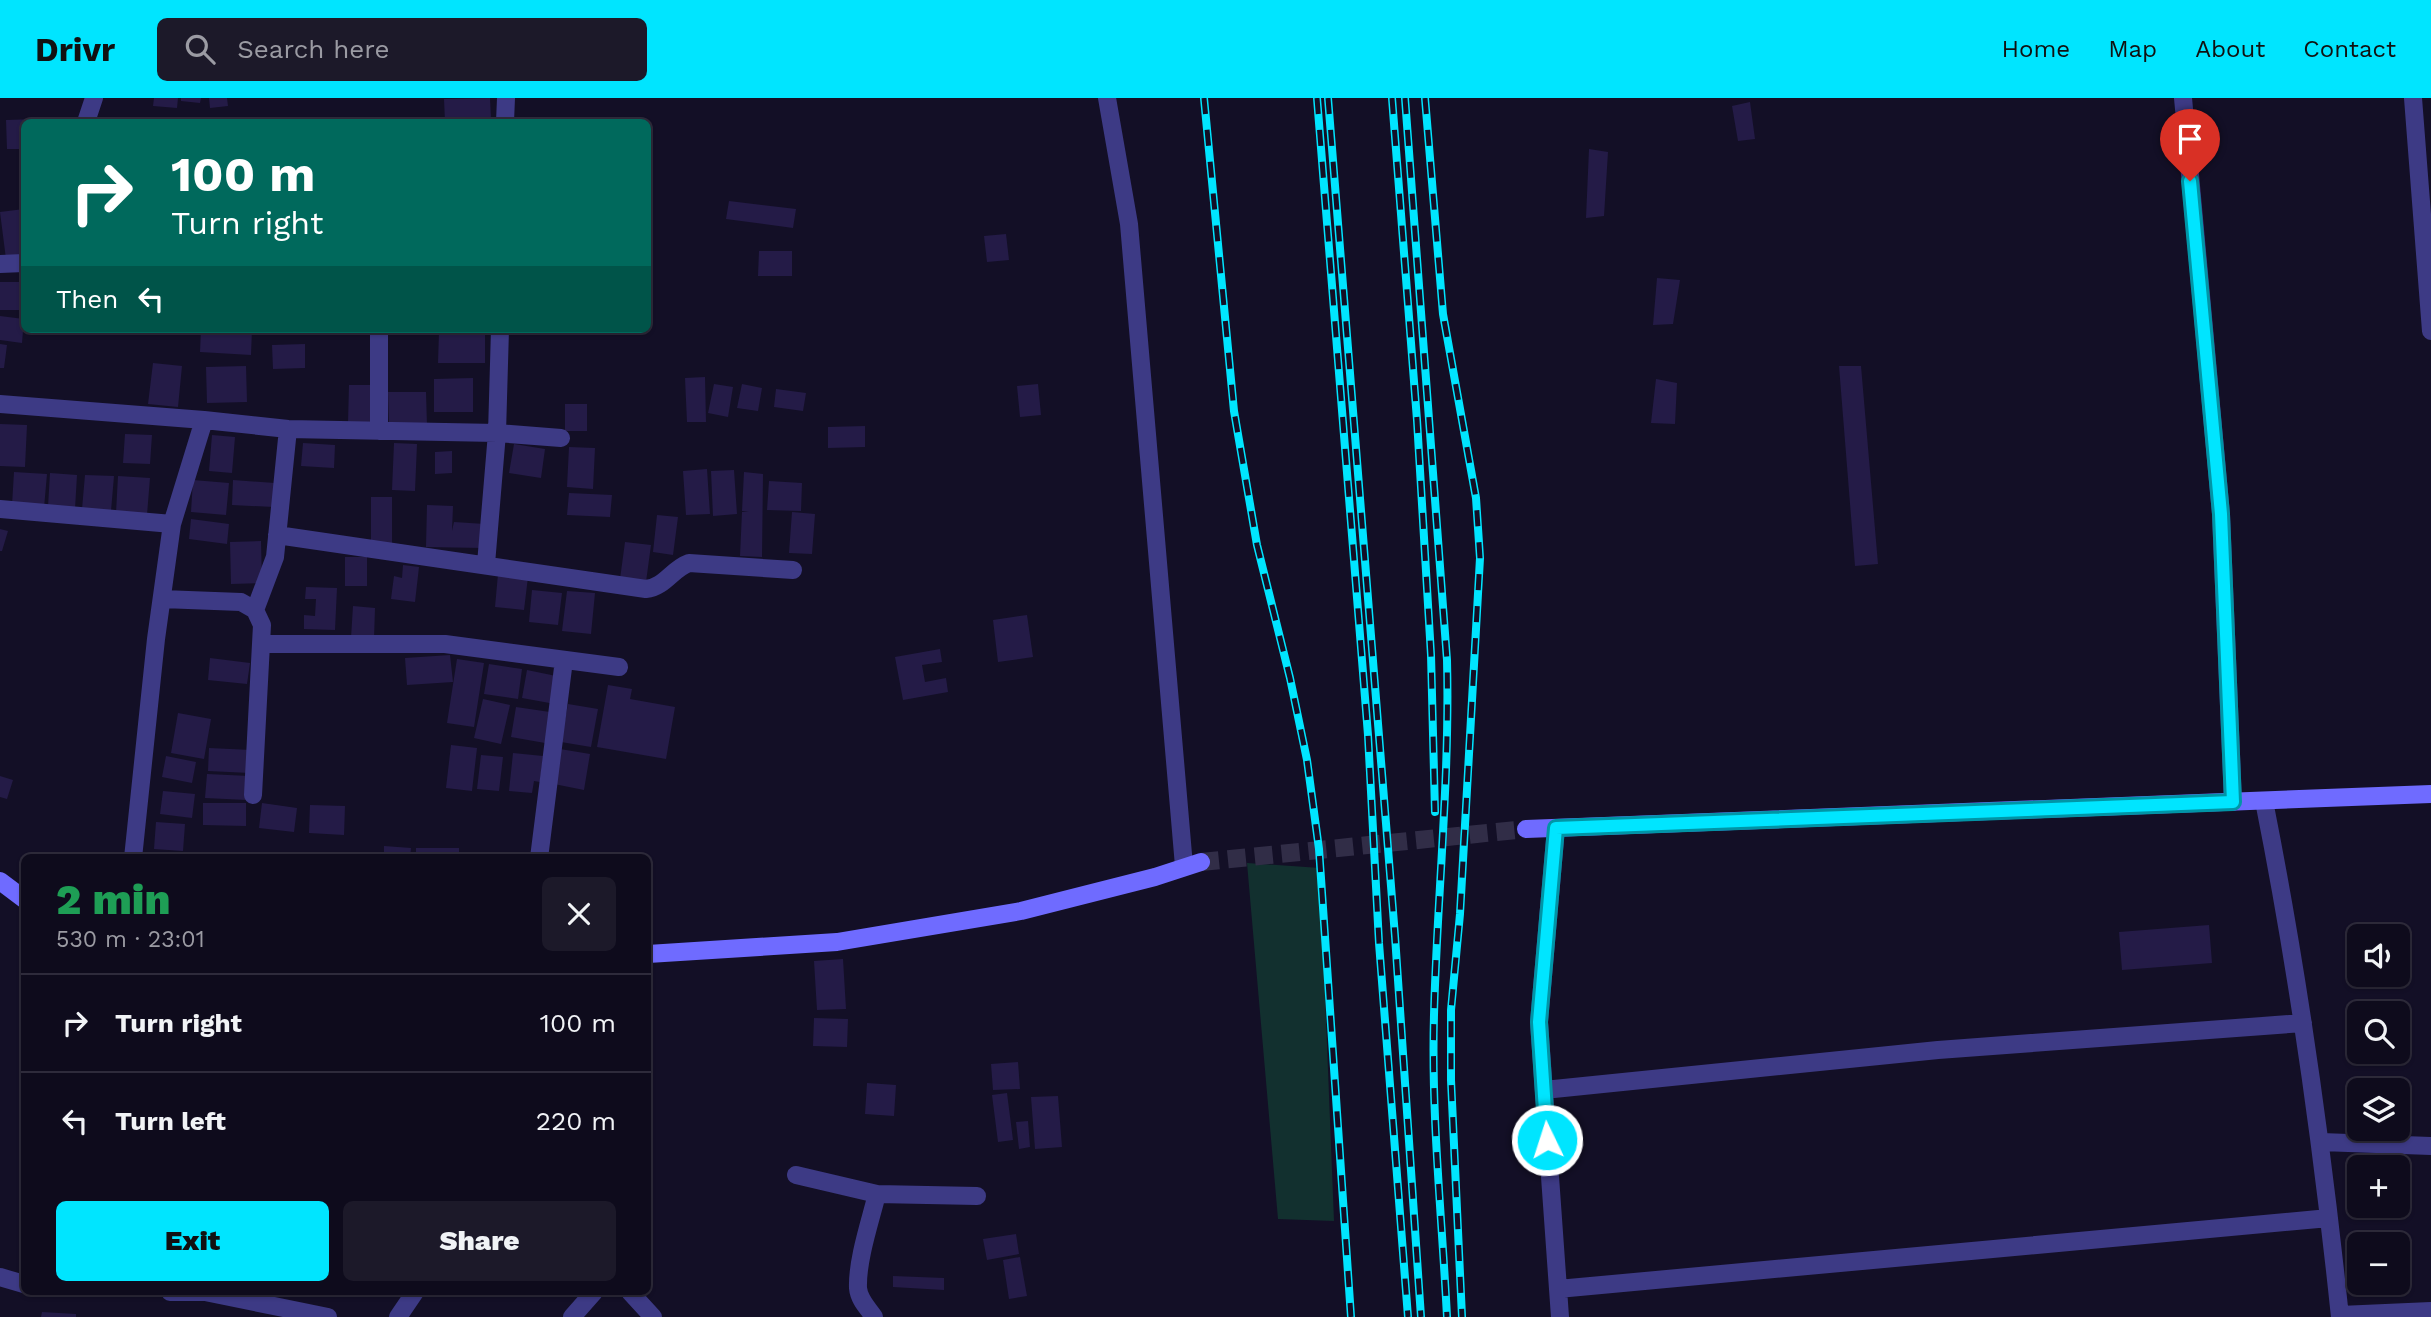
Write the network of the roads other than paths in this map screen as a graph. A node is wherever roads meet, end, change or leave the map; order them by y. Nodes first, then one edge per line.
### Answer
1 (94, 98) edge
2 (506, 98) edge
3 (1107, 98) edge
4 (2183, 98) edge
5 (2413, 98) edge
6 (87, 119) edge
7 (505, 119) edge
8 (21, 263) edge
9 (0, 264) edge
10 (2431, 331) edge
11 (379, 333) edge
12 (500, 333) edge
13 (0, 404) edge
14 (204, 420) junction
15 (288, 429) junction
16 (379, 431) junction
17 (497, 433) junction
18 (561, 438) dead end
19 (0, 509) edge
20 (172, 524) junction
21 (277, 535) junction
22 (486, 564) junction
23 (793, 569) dead end
24 (162, 599) junction
25 (255, 610) junction
26 (261, 644) junction
27 (564, 660) junction
28 (619, 667) dead end
29 (253, 794) dead end
30 (2431, 794) edge
31 (2264, 801) junction
32 (2233, 802) junction
33 (1556, 828) junction
34 (1527, 830) tunnel mouth
35 (133, 854) edge
36 (540, 854) edge
37 (0, 881) edge
38 (21, 897) edge
39 (651, 954) edge
40 (2303, 1023) junction
41 (1544, 1090) junction
42 (2321, 1142) junction
43 (2431, 1146) edge
44 (796, 1175) dead end
45 (877, 1194) junction
46 (978, 1196) dead end
47 (2329, 1219) junction
48 (0, 1277) edge
49 (21, 1283) edge
50 (1558, 1289) junction
51 (212, 1295) edge
52 (413, 1295) edge
53 (591, 1295) edge
54 (633, 1295) edge
55 (247, 1309) edge
56 (2431, 1311) edge
57 (2340, 1316) edge
58 (328, 1317) edge
59 (398, 1317) edge
60 (572, 1317) edge
61 (653, 1317) edge
62 (874, 1317) edge
63 (1560, 1317) edge

1 - 6 street
2 - 7 street
3 - 39 street
4 - 32 street
5 - 10 street
8 - 9 street
11 - 16 street
12 - 17 street
13 - 14 street
14 - 15 street
14 - 20 street
15 - 16 street
15 - 21 street
16 - 17 street
17 - 18 street
17 - 22 street
19 - 20 street
20 - 24 street
21 - 22 street
21 - 25 street
22 - 23 street
24 - 25 street
24 - 35 street
25 - 26 street
26 - 27 street
26 - 29 street
27 - 28 street
27 - 36 street
30 - 31 street
31 - 32 street
31 - 40 street
32 - 33 street
33 - 34 street
33 - 41 street
37 - 38 street
40 - 41 street
40 - 42 street
41 - 50 street
42 - 43 street
42 - 47 street
44 - 45 street
45 - 46 street
45 - 62 street
47 - 50 street
47 - 57 street
48 - 49 street
50 - 63 street
51 - 55 street
52 - 59 street
53 - 60 street
54 - 61 street
55 - 58 street
56 - 57 street

